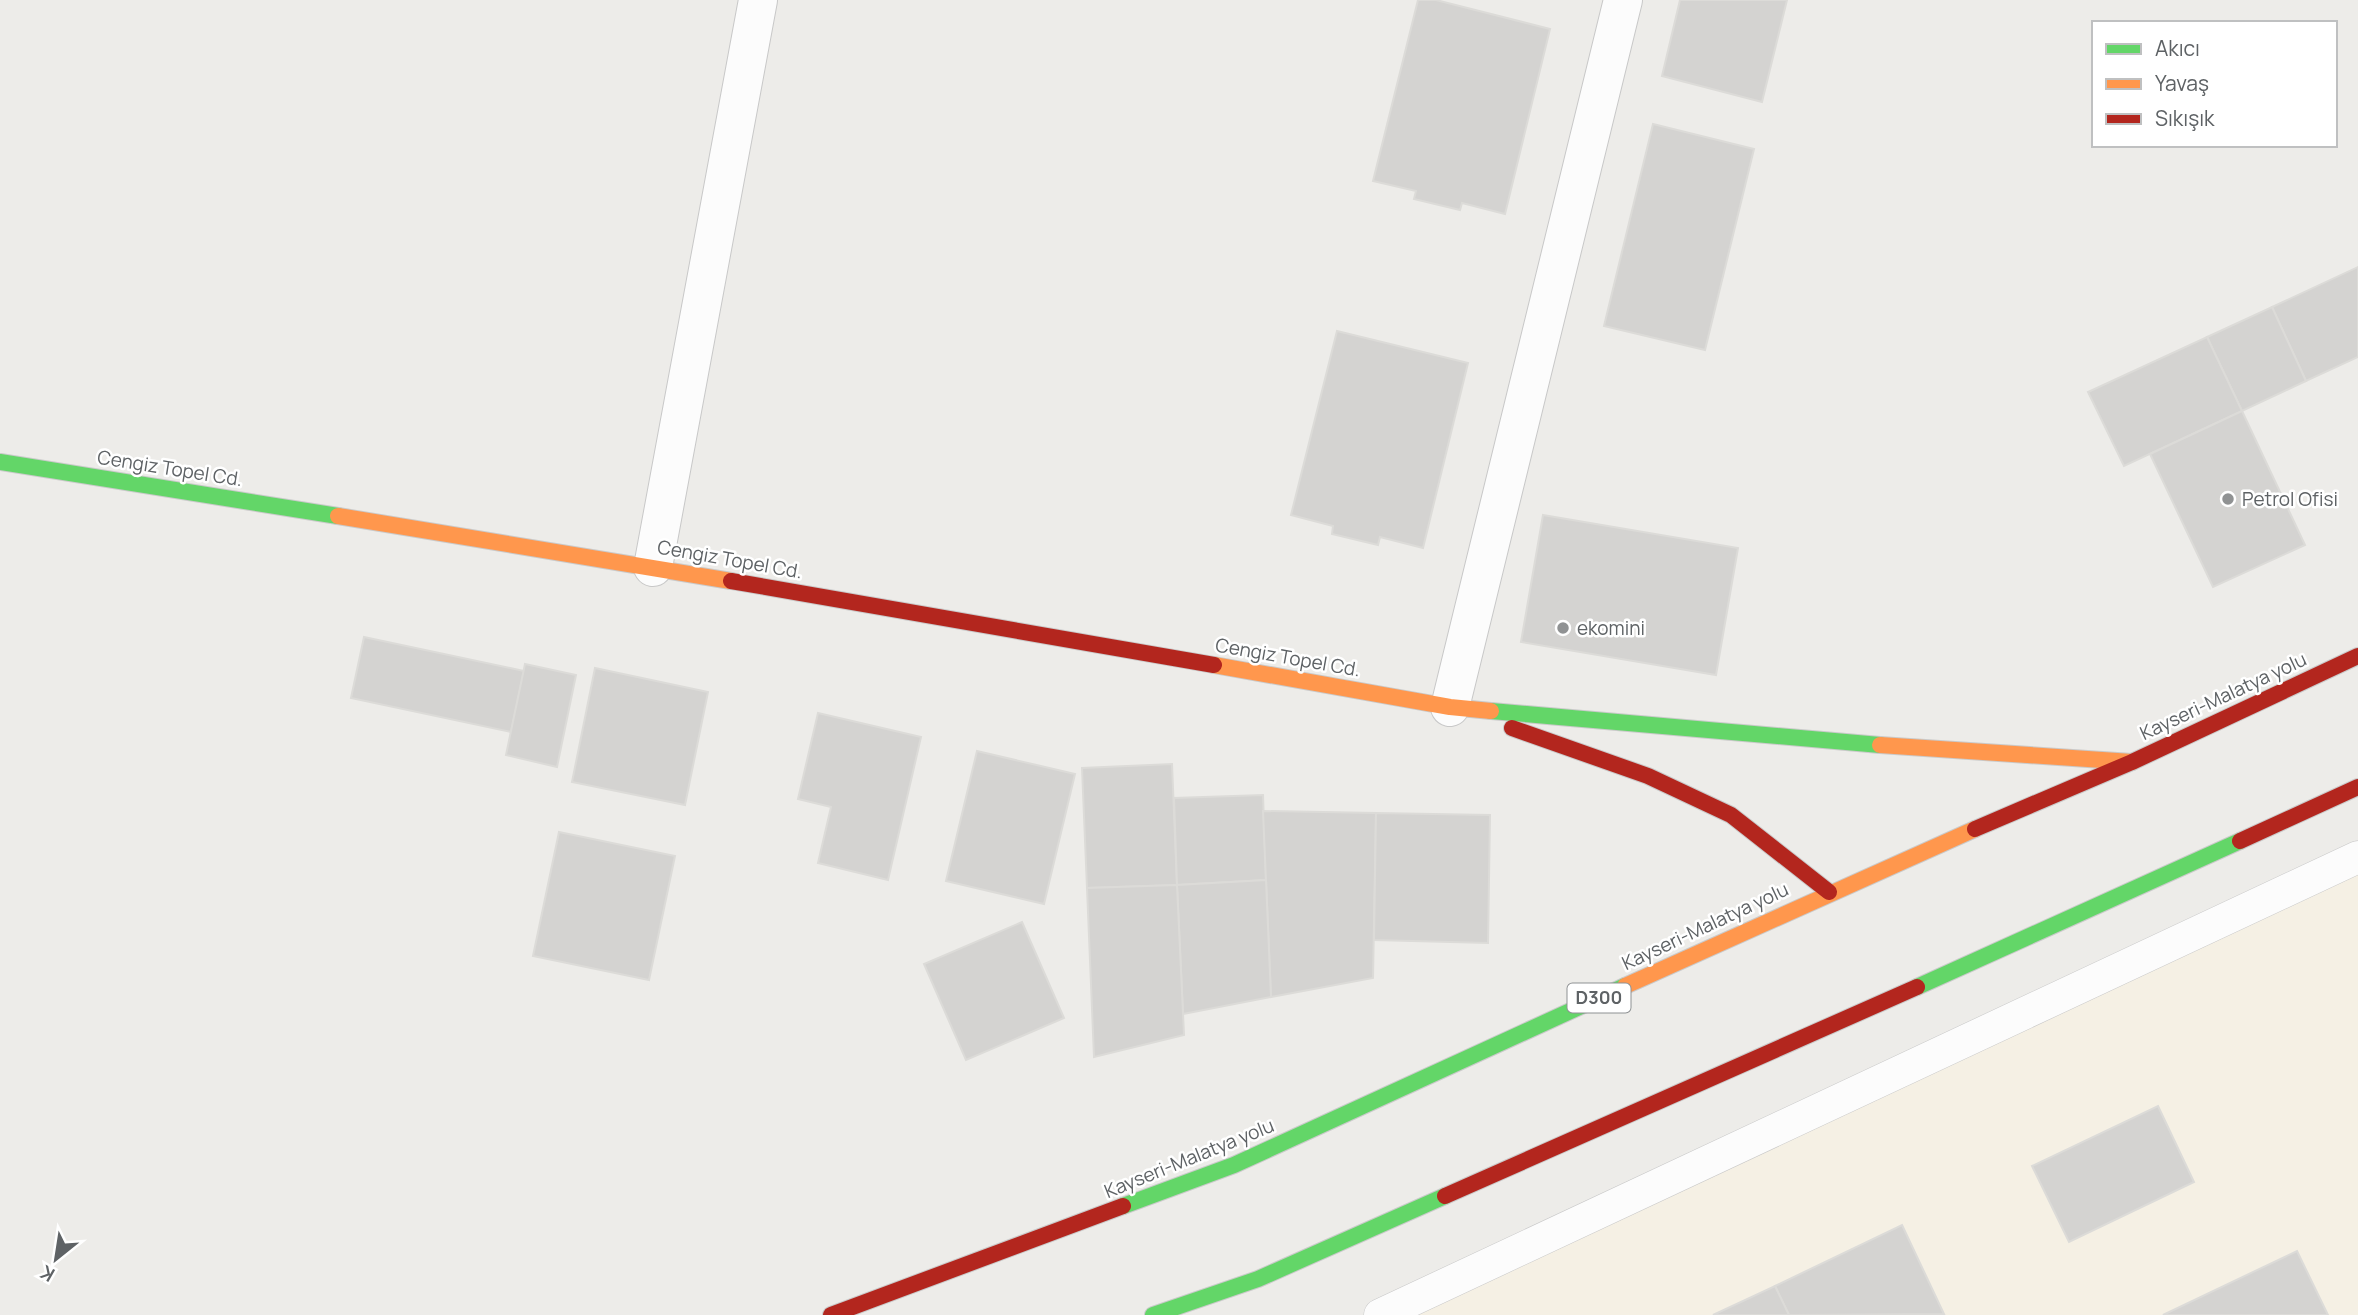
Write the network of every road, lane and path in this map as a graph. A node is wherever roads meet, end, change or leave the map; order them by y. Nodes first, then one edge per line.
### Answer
1 (758, 0) edge
2 (1623, 0) edge
3 (0, 462) edge
4 (653, 567) junction
5 (2358, 656) edge
6 (1450, 707) junction
7 (2132, 762) junction
8 (2358, 787) edge
9 (2358, 857) edge
10 (1829, 892) junction
11 (831, 1315) edge
12 (1153, 1315) edge
13 (1380, 1315) edge

1 - 4 street
2 - 6 street
3 - 4 main road, Cengiz Topel Cd.
4 - 6 main road, Cengiz Topel Cd.
5 - 7 main road, Kayseri-Malatya yolu / D300
6 - 7 main road
6 - 10 main road
7 - 10 main road, Kayseri-Malatya yolu / D300
8 - 12 main road
9 - 13 lane
10 - 11 main road, Kayseri-Malatya yolu / D300

